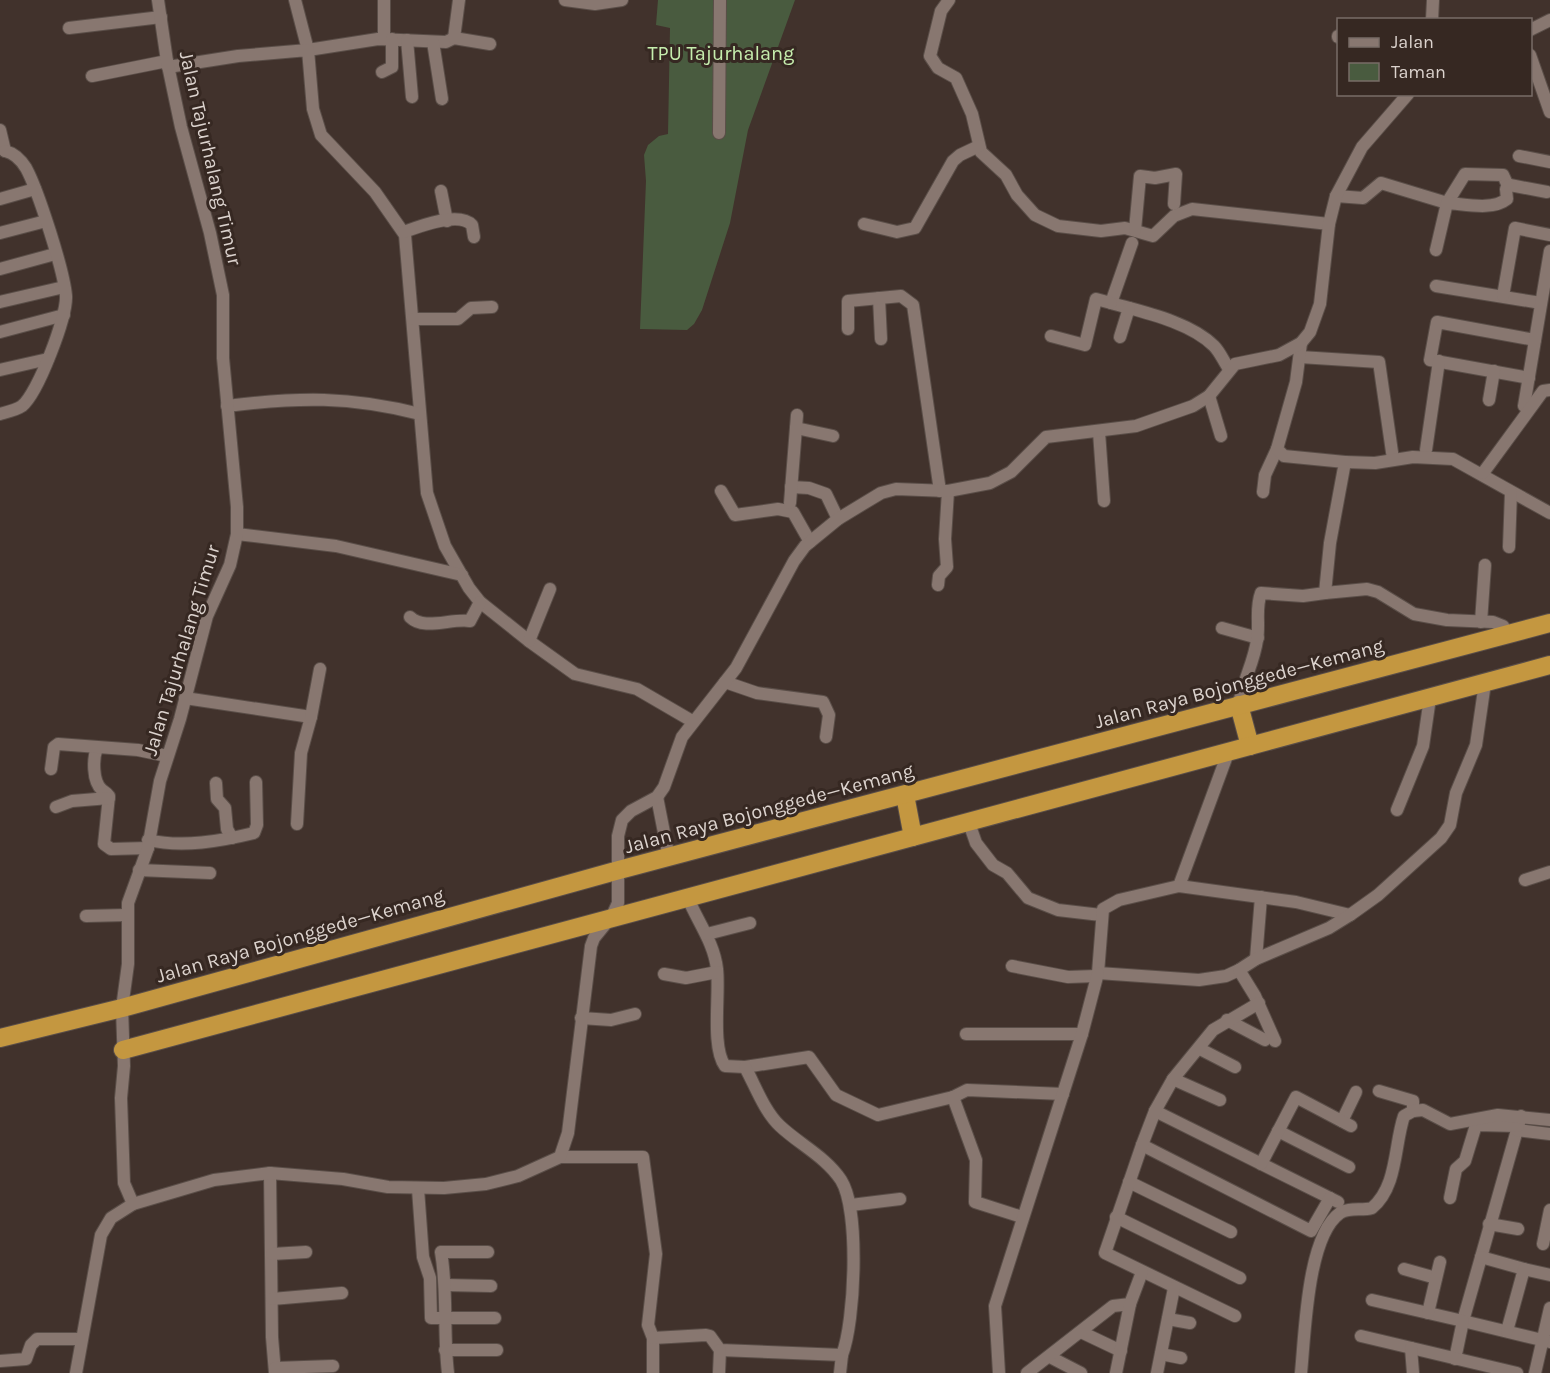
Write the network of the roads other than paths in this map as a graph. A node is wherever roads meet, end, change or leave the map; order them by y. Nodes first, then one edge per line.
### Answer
1 (158, 0) edge
2 (295, 0) edge
3 (384, 0) edge
4 (459, 0) edge
5 (565, 0) edge
6 (622, 0) edge
7 (720, 0) edge
8 (949, 0) edge
9 (1433, 0) edge
10 (161, 17) junction
11 (1432, 18) edge
12 (1550, 20) edge
13 (69, 28) dead end
14 (1532, 29) edge
15 (454, 38) junction
16 (388, 39) junction
17 (407, 40) junction
18 (433, 42) junction
19 (490, 44) dead end
20 (308, 50) junction
21 (1532, 62) edge
22 (167, 64) junction
23 (382, 72) dead end
24 (92, 76) dead end
25 (1406, 96) edge
26 (412, 97) dead end
27 (442, 99) dead end
28 (1550, 112) edge
29 (0, 130) edge
30 (720, 133) dead end
31 (979, 146) junction
32 (3, 152) edge
33 (1519, 156) dead end
34 (1550, 162) edge
35 (1508, 186) junction
36 (35, 189) junction
37 (441, 191) dead end
38 (1547, 192) dead end
39 (1336, 196) junction
40 (0, 199) edge
41 (1447, 203) junction
42 (1174, 204) dead end
43 (46, 221) junction
44 (447, 221) junction
45 (864, 224) dead end
46 (1329, 224) junction
47 (1136, 230) junction
48 (404, 232) junction
49 (0, 233) edge
50 (1550, 236) edge
51 (474, 237) dead end
52 (1132, 243) dead end
53 (1436, 250) dead end
54 (1550, 251) edge
55 (55, 254) junction
56 (0, 269) edge
57 (64, 286) junction
58 (1436, 286) dead end
59 (1503, 296) junction
60 (879, 298) junction
61 (0, 302) edge
62 (1111, 303) junction
63 (1541, 303) junction
64 (492, 307) dead end
65 (1129, 308) junction
66 (64, 315) junction
67 (413, 319) junction
68 (848, 329) dead end
69 (0, 332) edge
70 (1051, 336) dead end
71 (1120, 337) dead end
72 (881, 339) dead end
73 (1535, 340) junction
74 (1301, 344) junction
75 (1300, 357) junction
76 (48, 359) junction
77 (1439, 361) junction
78 (1229, 369) junction
79 (0, 370) edge
80 (1494, 371) junction
81 (1529, 378) junction
82 (1550, 390) edge
83 (1209, 396) junction
84 (1488, 400) dead end
85 (226, 406) junction
86 (1524, 406) dead end
87 (0, 414) edge
88 (420, 414) junction
89 (797, 415) dead end
90 (796, 428) junction
91 (1099, 432) junction
92 (833, 436) dead end
93 (1221, 436) dead end
94 (1277, 449) junction
95 (1426, 450) dead end
96 (1393, 459) junction
97 (1345, 462) junction
98 (1483, 473) junction
99 (791, 487) junction
100 (721, 491) dead end
101 (944, 491) junction
102 (1263, 492) dead end
103 (1511, 492) junction
104 (1104, 501) dead end
105 (790, 503) dead end
106 (1550, 513) edge
107 (838, 519) junction
108 (237, 534) junction
109 (810, 542) junction
110 (1509, 547) dead end
111 (1485, 565) dead end
112 (462, 575) junction
113 (938, 585) dead end
114 (550, 589) dead end
115 (1325, 593) junction
116 (480, 602) junction
117 (410, 617) dead end
118 (1481, 622) junction
119 (1550, 624) edge
120 (1222, 628) dead end
121 (1508, 635) junction
122 (1258, 638) junction
123 (529, 641) junction
124 (1550, 665) edge
125 (320, 669) dead end
126 (725, 682) junction
127 (1485, 683) junction
128 (185, 698) junction
129 (1430, 698) junction
130 (1239, 705) junction
131 (311, 717) junction
132 (692, 721) junction
133 (826, 737) dead end
134 (1250, 746) junction
135 (97, 747) junction
136 (1228, 753) junction
137 (167, 756) junction
138 (51, 769) dead end
139 (256, 782) dead end
140 (216, 783) dead end
141 (905, 795) junction
142 (657, 797) junction
143 (109, 798) junction
144 (56, 807) dead end
145 (1397, 810) dead end
146 (969, 823) junction
147 (297, 824) dead end
148 (913, 837) junction
149 (232, 838) junction
150 (148, 844) junction
151 (669, 858) junction
152 (139, 870) junction
153 (619, 870) junction
154 (1550, 872) edge
155 (210, 873) dead end
156 (1525, 880) dead end
157 (1179, 885) junction
158 (687, 896) junction
159 (1261, 897) junction
160 (127, 915) junction
161 (1101, 915) junction
162 (1350, 915) junction
163 (86, 916) dead end
164 (612, 916) junction
165 (750, 923) dead end
166 (706, 934) junction
167 (1256, 959) junction
168 (1012, 966) dead end
169 (1239, 970) junction
170 (717, 972) junction
171 (664, 974) dead end
172 (1097, 975) junction
173 (1259, 1003) junction
174 (122, 1008) junction
175 (635, 1014) dead end
176 (581, 1018) junction
177 (1227, 1020) junction
178 (966, 1034) dead end
179 (1082, 1034) junction
180 (0, 1038) edge
181 (1200, 1049) junction
182 (123, 1050) junction
183 (745, 1067) junction
184 (1235, 1067) dead end
185 (1173, 1078) junction
186 (1379, 1091) dead end
187 (1356, 1092) dead end
188 (1064, 1094) junction
189 (953, 1097) junction
190 (1220, 1100) dead end
191 (1155, 1111) junction
192 (1413, 1111) junction
193 (1550, 1120) edge
194 (1518, 1124) junction
195 (1278, 1131) junction
196 (1550, 1134) edge
197 (1142, 1145) junction
198 (560, 1157) junction
199 (1261, 1164) junction
200 (1349, 1167) dead end
201 (270, 1173) junction
202 (1129, 1182) junction
203 (418, 1189) junction
204 (900, 1198) dead end
205 (1450, 1198) dead end
206 (133, 1204) junction
207 (851, 1205) junction
208 (1550, 1210) edge
209 (1022, 1217) junction
210 (1116, 1217) junction
211 (1489, 1224) junction
212 (1518, 1229) dead end
213 (1231, 1232) dead end
214 (1543, 1244) dead end
215 (306, 1252) dead end
216 (488, 1252) dead end
217 (272, 1254) junction
218 (1481, 1257) junction
219 (1440, 1262) dead end
220 (1404, 1269) dead end
221 (1524, 1269) junction
222 (1142, 1272) junction
223 (1550, 1275) edge
224 (1240, 1278) dead end
225 (1436, 1278) junction
226 (445, 1286) junction
227 (491, 1286) dead end
228 (1174, 1288) junction
229 (342, 1293) dead end
230 (272, 1299) junction
231 (1372, 1300) dead end
232 (1130, 1304) junction
233 (1550, 1308) edge
234 (1428, 1313) junction
235 (1235, 1316) dead end
236 (446, 1318) junction
237 (495, 1318) dead end
238 (1168, 1319) junction
239 (1462, 1321) junction
240 (1190, 1323) dead end
241 (1507, 1331) junction
242 (1081, 1332) junction
243 (1361, 1336) dead end
244 (653, 1338) junction
245 (81, 1339) junction
246 (1547, 1341) edge
247 (1411, 1348) junction
248 (445, 1350) junction
249 (496, 1350) dead end
250 (720, 1350) junction
251 (1121, 1351) junction
252 (1161, 1354) junction
253 (842, 1355) junction
254 (1050, 1357) junction
255 (1181, 1358) dead end
256 (1455, 1359) junction
257 (0, 1361) edge
258 (333, 1366) dead end
259 (275, 1370) edge
260 (76, 1373) edge
261 (448, 1373) edge
262 (653, 1373) edge
263 (719, 1373) edge
264 (840, 1373) edge
265 (999, 1373) edge
266 (1027, 1373) edge
267 (1081, 1373) edge
268 (1116, 1373) edge
269 (1157, 1373) edge
270 (1301, 1373) edge
271 (1413, 1373) edge
272 (1517, 1373) edge
273 (1535, 1373) edge

1 - 10 street, Jalan Tajurhalang Timur
2 - 20 street
3 - 16 street
4 - 15 street
5 - 6 street
7 - 30 street
8 - 31 street
9 - 11 street
10 - 13 street
10 - 22 street, Jalan Tajurhalang Timur
12 - 14 street
15 - 18 street
15 - 19 street
16 - 17 street
16 - 20 street
16 - 23 street
17 - 18 street
17 - 26 street
18 - 27 street
20 - 22 street
20 - 48 street
21 - 28 street
22 - 24 street
22 - 85 street, Jalan Tajurhalang Timur
25 - 39 street
29 - 32 street
31 - 45 street
31 - 47 street
32 - 36 street
33 - 34 street
35 - 38 street
35 - 41 street
35 - 41 street
36 - 40 street
36 - 43 street
37 - 44 street
39 - 41 street
39 - 46 street
41 - 53 street
42 - 47 street
43 - 49 street
43 - 55 street
44 - 48 street
44 - 51 street
46 - 47 street
46 - 74 street
48 - 67 street
50 - 59 street
52 - 62 street
54 - 63 street
55 - 56 street
55 - 57 street
57 - 61 street
57 - 66 street
58 - 59 street
59 - 63 street
60 - 68 street
60 - 72 street
60 - 101 street
62 - 65 street
62 - 70 street
63 - 73 street
64 - 67 street
65 - 71 street
65 - 78 street
66 - 69 street
66 - 76 street
67 - 88 street
73 - 77 street
73 - 81 street
74 - 75 street
74 - 78 street
75 - 94 street
75 - 96 street
76 - 79 street
76 - 87 street
77 - 80 street
77 - 95 street
78 - 83 street
80 - 81 street
80 - 84 street
81 - 86 street
82 - 98 street
83 - 91 street
83 - 93 street
85 - 88 street
85 - 108 street, Jalan Tajurhalang Timur
88 - 112 street
89 - 90 street
90 - 92 street
90 - 99 street
91 - 101 street
91 - 104 street
94 - 97 street
94 - 102 street
96 - 97 street
96 - 98 street
97 - 115 street
98 - 103 street
99 - 105 street
99 - 107 street
100 - 109 street
101 - 107 street
101 - 113 street
103 - 106 street
103 - 110 street
107 - 109 street
108 - 112 street
108 - 128 street, Jalan Tajurhalang Timur
109 - 126 street
111 - 118 street
112 - 116 street
114 - 123 street
115 - 118 street
115 - 122 street
116 - 117 street
116 - 123 street
118 - 121 street
119 - 121 highway, Jalan Raya Bojonggede—Kemang
120 - 122 street
121 - 130 highway, Jalan Raya Bojonggede—Kemang
122 - 130 street
123 - 132 street
124 - 127 highway
125 - 131 street
126 - 132 street
126 - 133 street
127 - 129 highway
127 - 162 street
128 - 131 street
128 - 137 street, Jalan Tajurhalang Timur
129 - 134 highway
129 - 145 street
130 - 134 highway
130 - 141 highway, Jalan Raya Bojonggede—Kemang
131 - 147 street
132 - 142 street
134 - 136 highway
135 - 137 street
135 - 138 street
135 - 143 street
136 - 146 highway
136 - 157 street
137 - 150 street, Jalan Tajurhalang Timur
139 - 149 street
140 - 149 street
141 - 148 highway
141 - 151 highway, Jalan Raya Bojonggede—Kemang
142 - 151 street
142 - 153 street
143 - 144 street
143 - 150 street
146 - 148 highway
146 - 161 street
148 - 158 highway
149 - 150 street
150 - 152 street, Jalan Tajurhalang Timur
151 - 153 highway, Jalan Raya Bojonggede—Kemang
152 - 155 street
152 - 160 street, Jalan Tajurhalang Timur
153 - 164 street
153 - 174 highway, Jalan Raya Bojonggede—Kemang
154 - 156 street
157 - 159 street
157 - 161 street
158 - 164 highway
158 - 166 street
159 - 162 street
159 - 167 street
160 - 163 street
160 - 174 street, Jalan Tajurhalang Timur
161 - 172 street
162 - 167 street
164 - 176 street
164 - 182 highway
165 - 166 street
166 - 170 street
167 - 169 street
168 - 172 street
169 - 172 street
169 - 173 street
170 - 171 street
170 - 183 street
172 - 179 street
173 - 177 street
173 - 177 street
174 - 180 highway, Jalan Raya Bojonggede—Kemang
174 - 182 street, Jalan Tajurhalang Timur
175 - 176 street
176 - 198 street
177 - 181 street
178 - 179 street
179 - 188 street
181 - 184 street
181 - 185 street
182 - 206 street, Jalan Tajurhalang Timur
183 - 189 street
183 - 207 street
185 - 190 street
185 - 191 street
186 - 192 street
187 - 195 street
188 - 189 street
188 - 209 street
189 - 209 street
191 - 197 street
191 - 199 street
192 - 194 street
192 - 270 street
193 - 194 street
194 - 196 street
194 - 205 street
194 - 211 street
195 - 199 street
195 - 200 street
197 - 199 street
197 - 202 street
198 - 203 street
198 - 244 street
201 - 203 street
201 - 206 street
201 - 217 street
202 - 210 street
202 - 213 street
203 - 236 street
204 - 207 street
206 - 245 street
207 - 253 street
208 - 214 street
209 - 265 street
210 - 222 street
210 - 224 street
211 - 212 street
211 - 218 street
215 - 217 street
216 - 226 street
217 - 230 street
218 - 221 street
218 - 239 street
219 - 225 street
220 - 225 street
221 - 223 street
221 - 241 street
222 - 228 street
222 - 232 street
225 - 234 street
226 - 227 street
226 - 236 street
228 - 235 street
228 - 238 street
229 - 230 street
230 - 259 street
231 - 234 street
232 - 242 street
232 - 251 street
233 - 246 street
234 - 239 street
236 - 237 street
236 - 248 street
238 - 240 street
238 - 252 street
239 - 241 street
239 - 256 street
241 - 246 street
242 - 251 street
242 - 254 street
243 - 247 street
244 - 250 street
244 - 262 street
245 - 257 street
245 - 260 street
246 - 273 street
247 - 256 street
247 - 271 street
248 - 249 street
248 - 261 street
250 - 253 street
250 - 263 street
251 - 268 street
252 - 255 street
252 - 269 street
253 - 264 street
254 - 266 street
254 - 267 street
256 - 272 street
258 - 259 street

